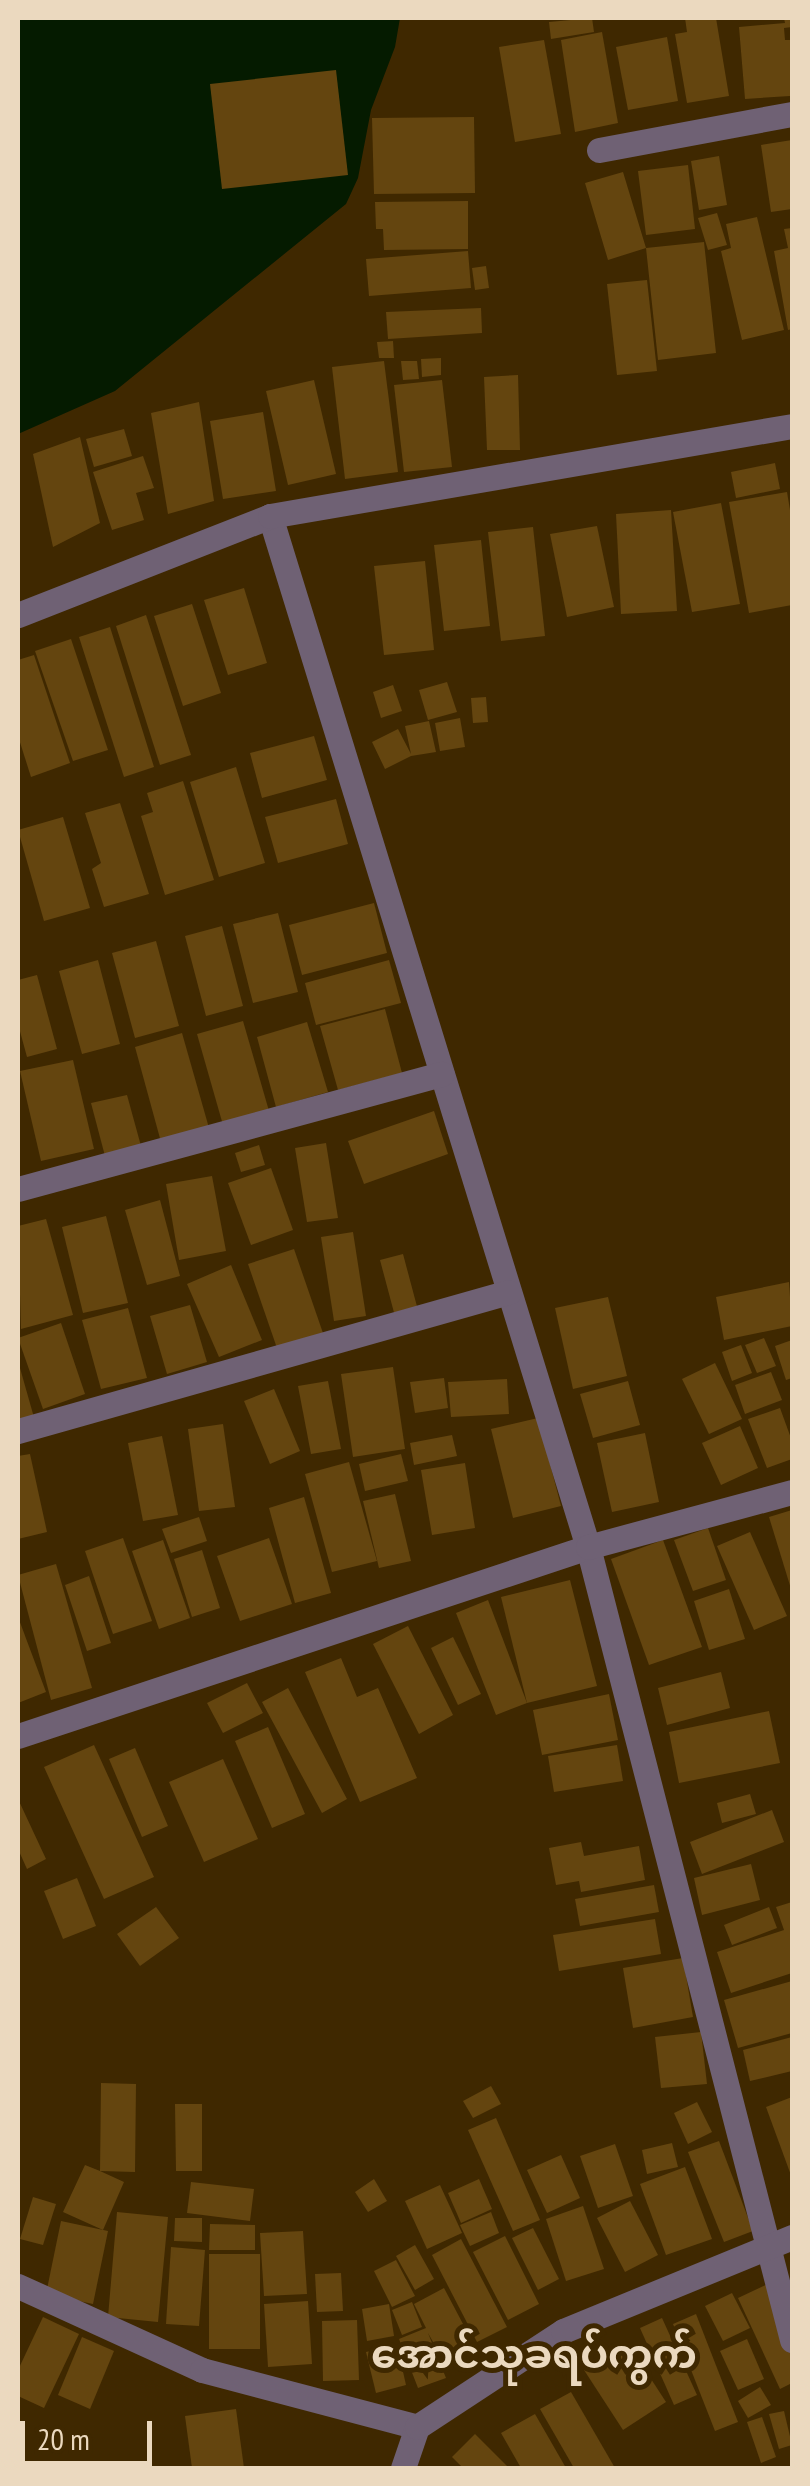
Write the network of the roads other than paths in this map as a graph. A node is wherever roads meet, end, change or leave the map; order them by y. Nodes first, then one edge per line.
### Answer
1 (792, 114) edge
2 (599, 150) dead end
3 (792, 426) edge
4 (270, 516) junction
5 (18, 615) edge
6 (442, 1074) junction
7 (18, 1189) edge
8 (509, 1292) junction
9 (18, 1432) edge
10 (792, 1492) edge
11 (588, 1547) junction
12 (18, 1736) edge
13 (781, 2242) edge
14 (18, 2286) edge
15 (792, 2340) edge
16 (418, 2427) junction
17 (404, 2468) edge

1 - 2 street
3 - 4 street
4 - 5 street
4 - 6 street
6 - 7 street
6 - 8 street
8 - 9 street
8 - 11 street
10 - 11 street
11 - 12 street
11 - 13 street
13 - 15 street
13 - 16 street
14 - 16 street
16 - 17 street

